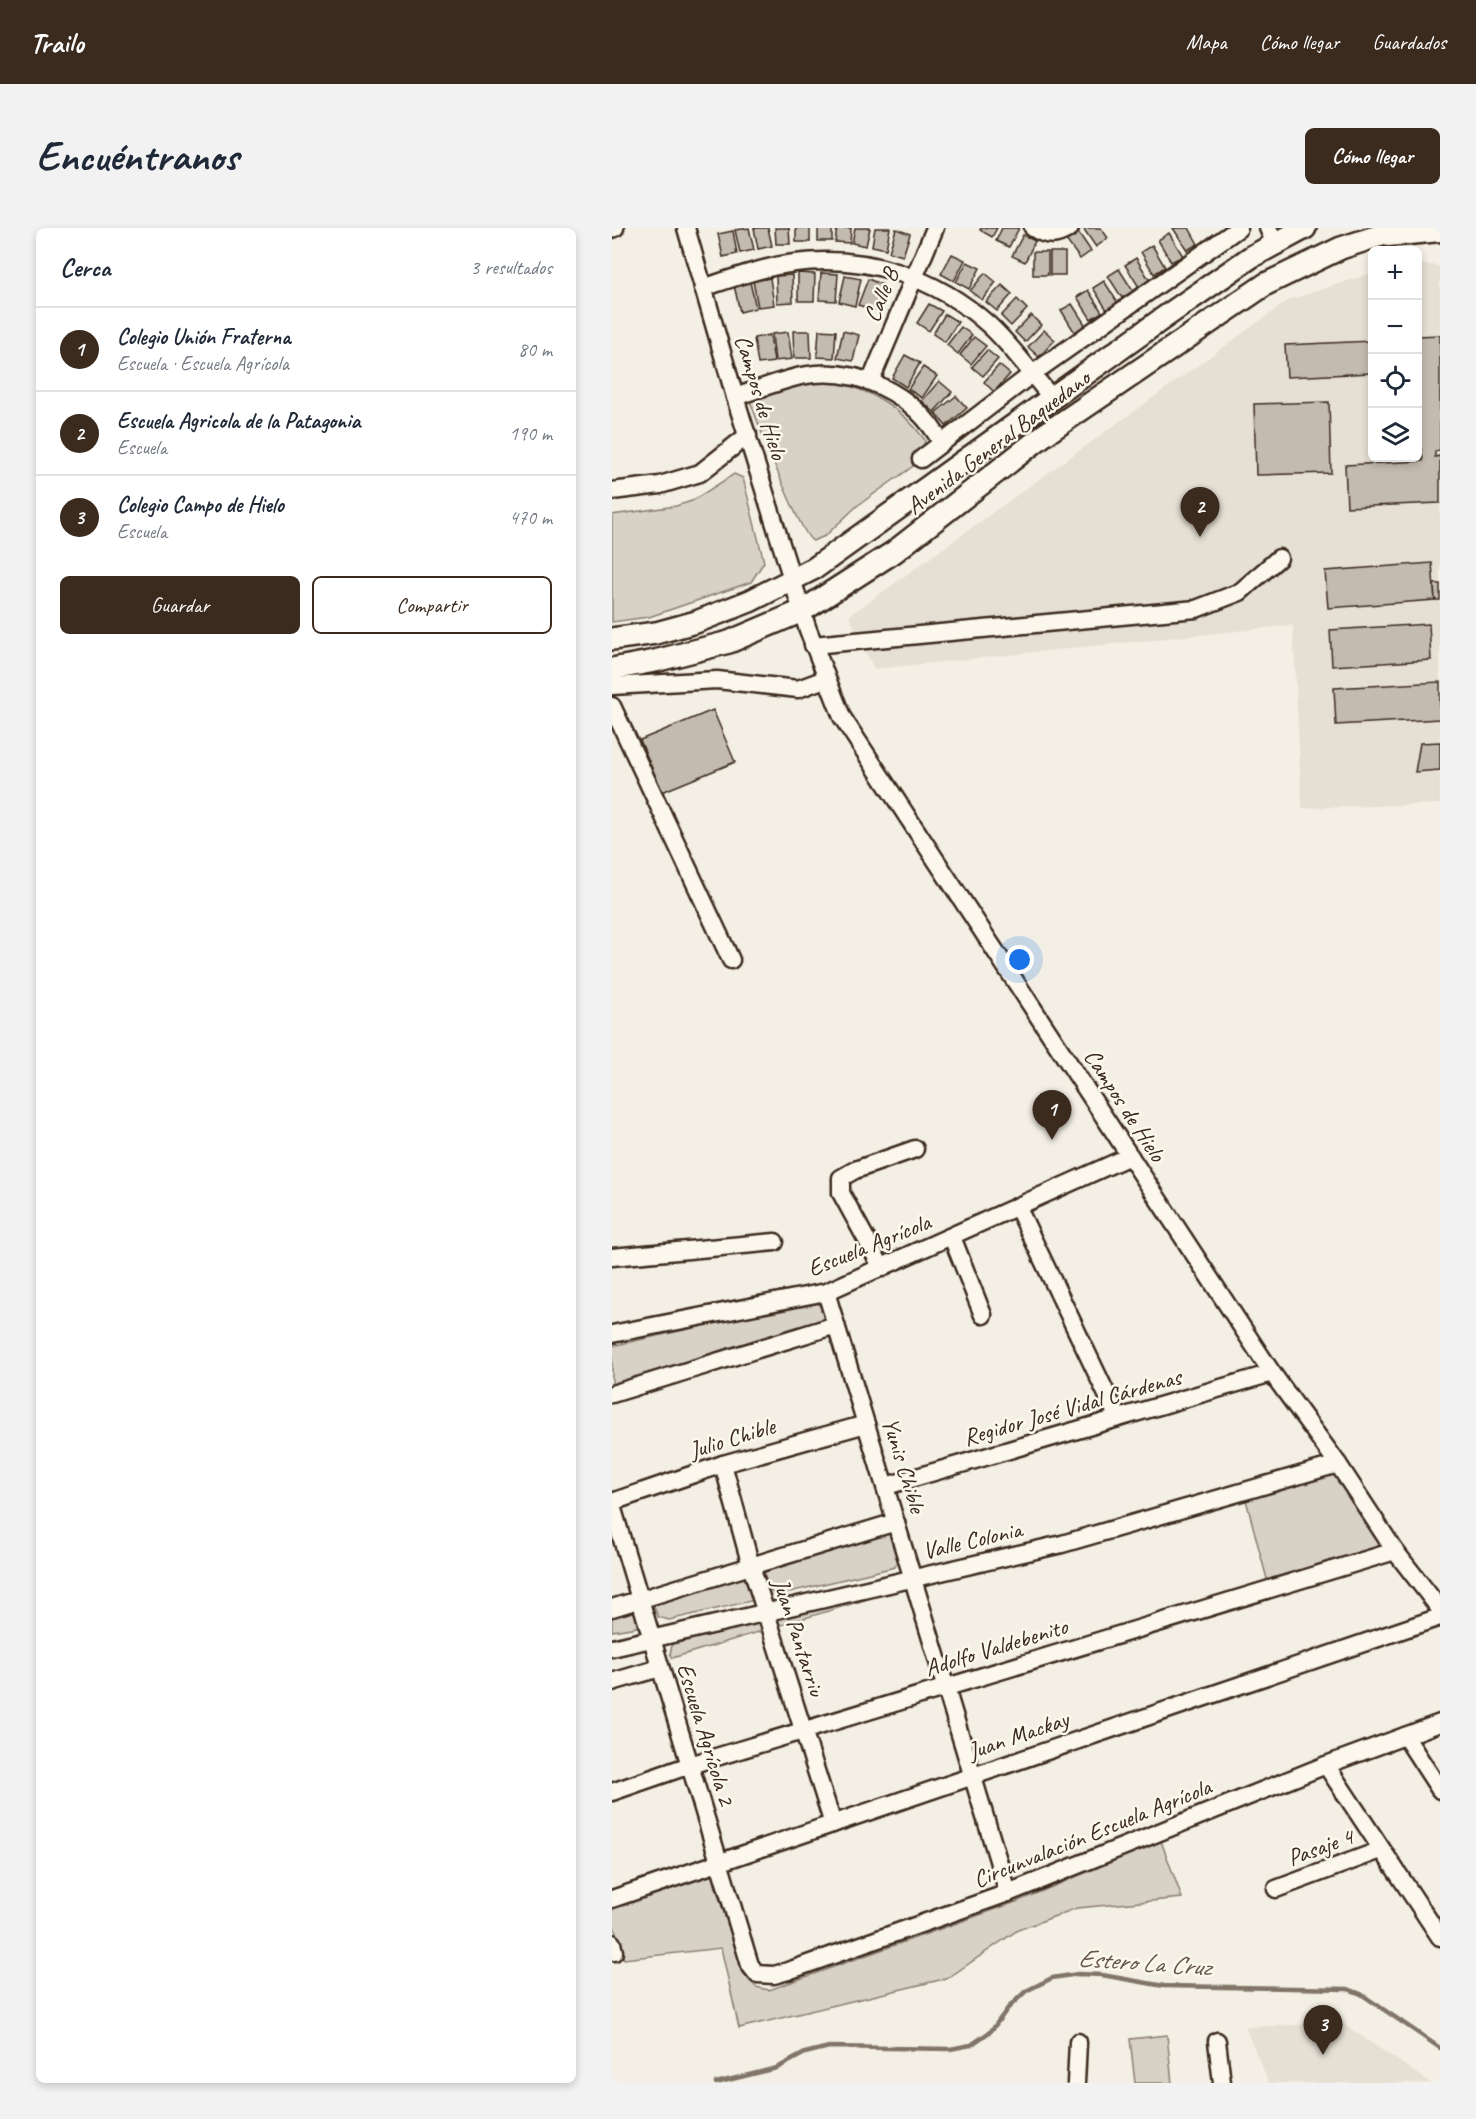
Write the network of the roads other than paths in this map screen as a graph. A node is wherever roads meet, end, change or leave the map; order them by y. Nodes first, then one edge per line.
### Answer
1 (686, 228) edge
2 (935, 228) edge
3 (1033, 228) edge
4 (1070, 228) edge
5 (1239, 228) edge
6 (1305, 228) edge
7 (1403, 228) edge
8 (1440, 233) edge
9 (1272, 235) edge
10 (1358, 242) junction
11 (915, 278) junction
12 (703, 288) junction
13 (1032, 374) junction
14 (871, 380) junction
15 (735, 397) junction
16 (1051, 397) junction
17 (748, 435) junction
18 (941, 442) junction
19 (921, 459) dead end
20 (612, 491) edge
21 (1279, 558) dead end
22 (793, 579) junction
23 (802, 610) junction
24 (612, 639) edge
25 (813, 645) junction
26 (612, 669) edge
27 (825, 679) junction
28 (612, 686) edge
29 (612, 706) edge
30 (731, 960) dead end
31 (915, 1149) dead end
32 (1130, 1156) junction
33 (1018, 1208) junction
34 (952, 1238) junction
35 (775, 1242) dead end
36 (612, 1257) edge
37 (882, 1268) junction
38 (826, 1292) junction
39 (983, 1315) dead end
40 (836, 1325) junction
41 (612, 1334) edge
42 (1272, 1373) junction
43 (612, 1394) edge
44 (1118, 1418) junction
45 (866, 1424) junction
46 (723, 1464) junction
47 (1338, 1464) junction
48 (885, 1486) junction
49 (612, 1504) edge
50 (896, 1522) junction
51 (1395, 1551) junction
52 (751, 1566) junction
53 (913, 1578) junction
54 (640, 1600) junction
55 (612, 1608) edge
56 (1440, 1609) edge
57 (766, 1611) junction
58 (1440, 1617) edge
59 (652, 1640) junction
60 (612, 1648) edge
61 (660, 1668) junction
62 (612, 1682) edge
63 (946, 1688) junction
64 (1440, 1723) edge
65 (804, 1731) junction
66 (1405, 1736) junction
67 (690, 1765) junction
68 (1326, 1765) junction
69 (972, 1776) junction
70 (1440, 1790) edge
71 (612, 1792) edge
72 (833, 1824) junction
73 (1381, 1850) junction
74 (719, 1862) junction
75 (1276, 1889) dead end
76 (1008, 1893) junction
77 (612, 1899) edge
78 (1440, 1937) edge
79 (757, 1974) joint
80 (1216, 2041) dead end
81 (1078, 2042) dead end
82 (1076, 2083) edge
83 (1222, 2083) edge

1 - 12 street, Campos de Hielo
2 - 11 street, Calle B
3 - 4 street
5 - 13 street
6 - 9 main road, Avenida General Baquedano
7 - 10 main road, Avenida General Baquedano
8 - 10 street
9 - 16 main road, Avenida General Baquedano
10 - 23 main road, Avenida General Baquedano
11 - 12 street
11 - 13 street
11 - 14 street, Calle B
12 - 15 street, Campos de Hielo
13 - 16 street
13 - 18 street
14 - 15 street
14 - 18 street
15 - 17 street, Campos de Hielo
16 - 22 main road, Avenida General Baquedano
17 - 20 street
17 - 22 street, Campos de Hielo
18 - 19 street
21 - 25 street
22 - 23 street, Campos de Hielo
22 - 24 main road, Avenida General Baquedano
23 - 25 street, Campos de Hielo
23 - 26 main road, Avenida General Baquedano
25 - 27 street, Campos de Hielo
27 - 28 street
27 - 32 street, Campos de Hielo
29 - 30 street
31 - 37 street
32 - 33 street, Escuela Agrícola
32 - 42 street, Campos de Hielo
33 - 34 street, Escuela Agrícola
33 - 44 street
34 - 37 street, Escuela Agrícola
34 - 39 street
35 - 36 street
37 - 38 street, Escuela Agrícola
38 - 40 street, Yunis Chible
38 - 41 street, Escuela Agrícola
40 - 43 street
40 - 45 street, Yunis Chible
42 - 44 street, Regidor José Vidal Cárdenas
42 - 47 street, Campos de Hielo
44 - 48 street, Regidor José Vidal Cárdenas
45 - 46 street, Julio Chible
45 - 48 street, Yunis Chible
46 - 49 street, Julio Chible
46 - 52 street, Juan Pantarriu
47 - 51 street, Campos de Hielo
47 - 53 street, Valle Colonia
48 - 50 street, Yunis Chible
49 - 54 street, Escuela Agrícola 2
50 - 52 street, Valle Colonia
50 - 53 street, Yunis Chible
51 - 56 street, Campos de Hielo
51 - 63 street, Adolfo Valdebenito
52 - 54 street, Valle Colonia
52 - 57 street, Juan Pantarriu
53 - 57 street, Valle Colonia
53 - 63 street, Yunis Chible
54 - 55 street, Valle Colonia
54 - 59 street, Escuela Agrícola 2
57 - 59 street, Valle Colonia
57 - 65 street, Juan Pantarriu
58 - 69 street, Juan Mackay
59 - 60 street, Valle Colonia
59 - 61 street, Escuela Agrícola 2
61 - 62 street
61 - 67 street, Escuela Agrícola 2
63 - 65 street, Adolfo Valdebenito
63 - 69 street, Yunis Chible
64 - 66 street, Circunvalación Escuela Agrícola
65 - 67 street, Adolfo Valdebenito
65 - 72 street, Juan Pantarriu
66 - 68 street, Circunvalación Escuela Agrícola
66 - 70 street
67 - 71 street, Adolfo Valdebenito
67 - 74 street, Escuela Agrícola 2
68 - 73 street
68 - 76 street, Circunvalación Escuela Agrícola
69 - 72 street, Juan Mackay
69 - 76 street, Yunis Chible
72 - 74 street, Juan Mackay
73 - 75 street, Pasaje 4
73 - 78 street
74 - 77 street, Juan Mackay
74 - 79 street, Escuela Agrícola 2
76 - 79 street, Circunvalación Escuela Agrícola
80 - 83 street
81 - 82 street

